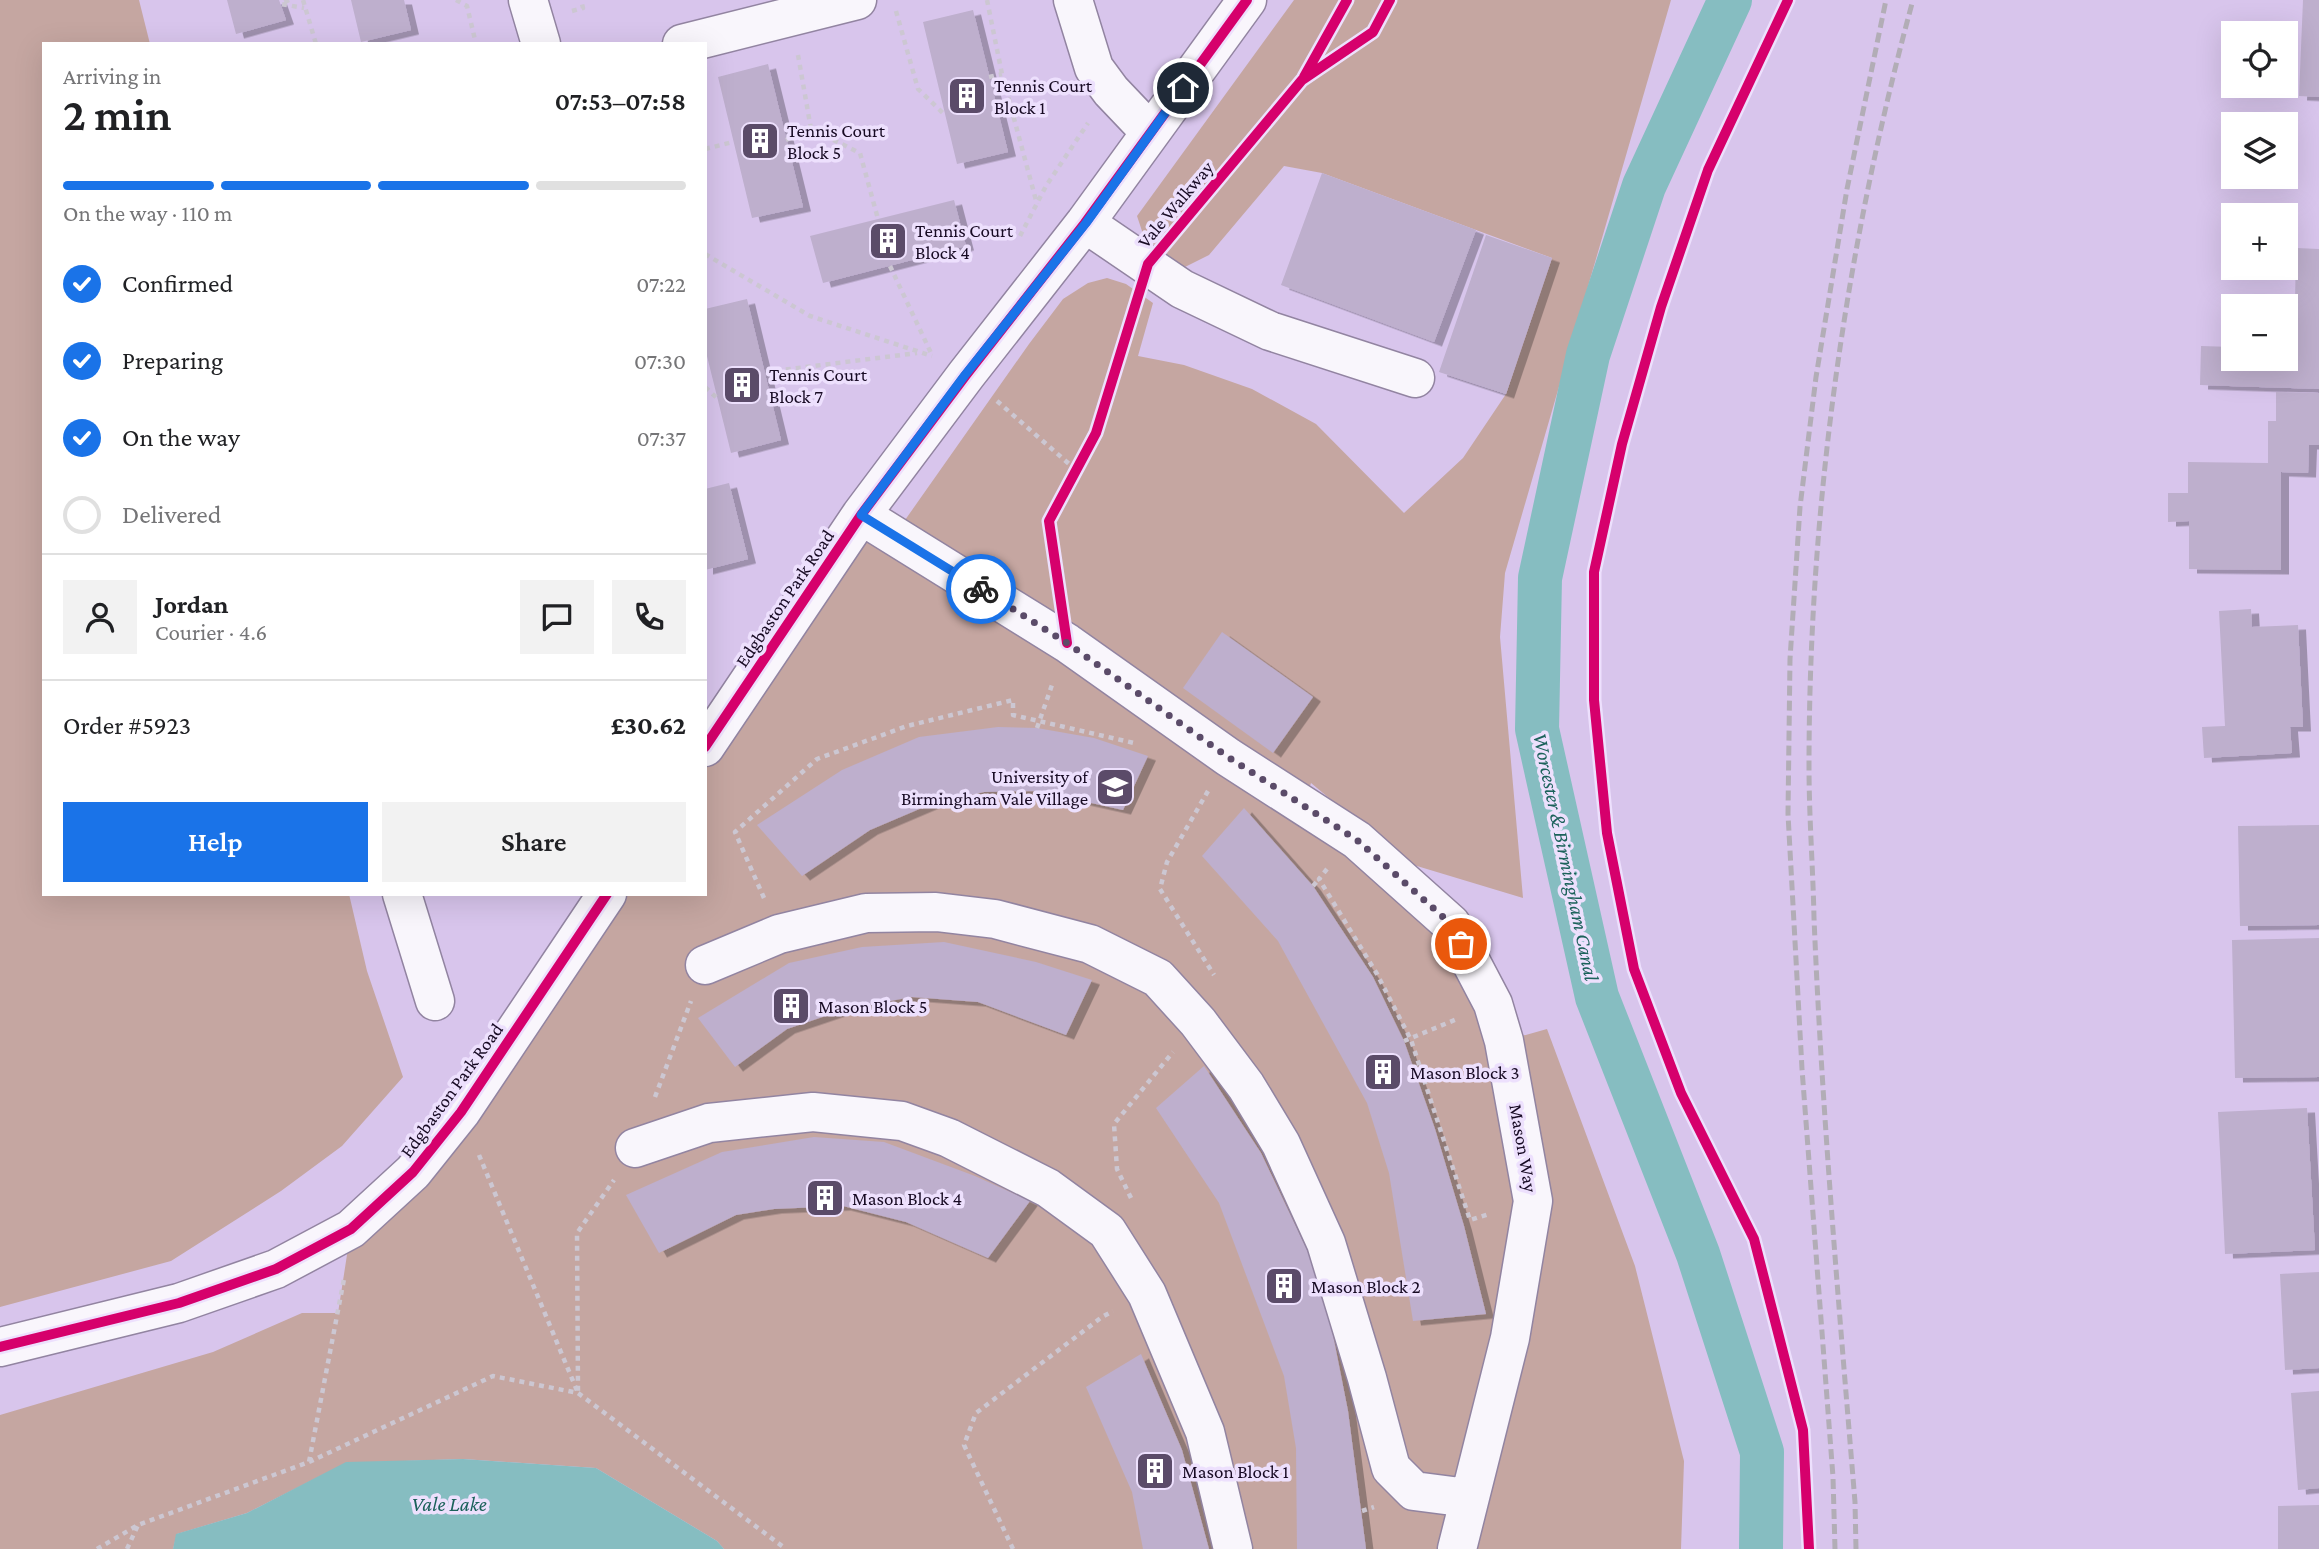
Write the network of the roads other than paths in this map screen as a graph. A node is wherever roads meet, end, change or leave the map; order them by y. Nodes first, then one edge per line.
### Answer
1 (528, 0) edge
2 (857, 0) edge
3 (1073, 0) edge
4 (1247, 0) edge
5 (540, 42) edge
6 (690, 42) edge
7 (1150, 132) junction
8 (1086, 223) junction
9 (1415, 377) dead end
10 (861, 515) junction
11 (707, 744) edge
12 (403, 896) edge
13 (606, 896) edge
14 (705, 965) road end
15 (435, 1001) dead end
16 (635, 1148) road end
17 (0, 1347) edge
18 (1468, 1498) junction
19 (1233, 1549) edge
20 (1457, 1549) edge

1 - 5 street
2 - 6 street
3 - 7 street
4 - 7 street, Edgbaston Park Road
7 - 8 street, Edgbaston Park Road
8 - 9 street
8 - 10 street, Edgbaston Park Road
10 - 11 street, Edgbaston Park Road
10 - 18 street, Mason Way
12 - 15 street
13 - 17 street, Edgbaston Park Road
14 - 18 street
16 - 19 street
18 - 20 street, Mason Way

